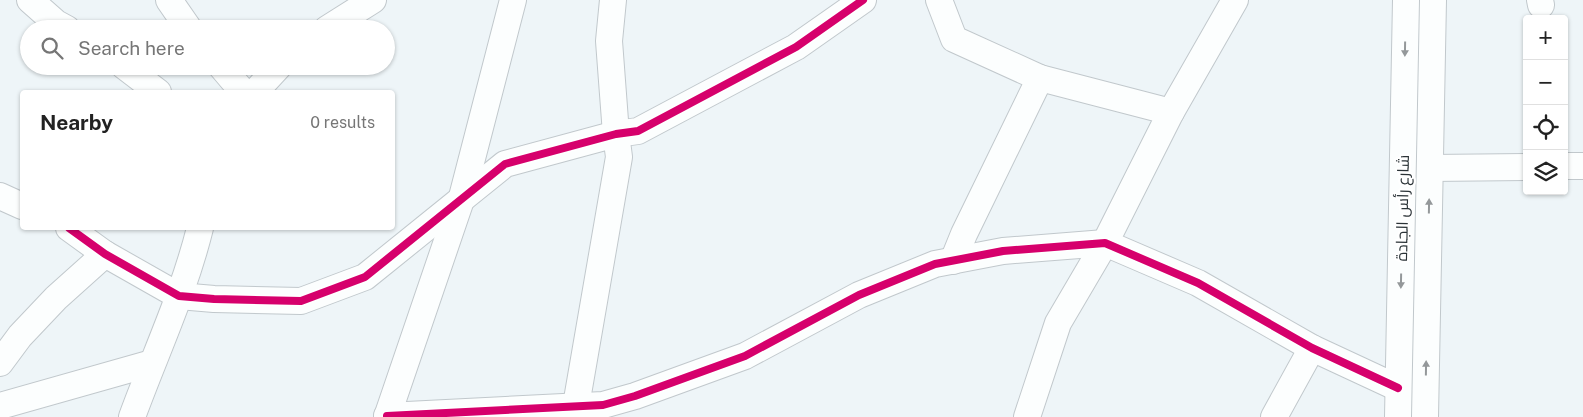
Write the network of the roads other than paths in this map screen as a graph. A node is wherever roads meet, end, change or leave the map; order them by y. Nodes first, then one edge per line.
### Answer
1 (30, 0) edge
2 (169, 0) edge
3 (373, 0) edge
4 (514, 0) edge
5 (613, 0) edge
6 (863, 0) edge
7 (939, 0) edge
8 (1235, 0) edge
9 (1406, 0) edge
10 (1433, 0) edge
11 (53, 20) edge
12 (183, 20) edge
13 (341, 20) edge
14 (136, 75) edge
15 (229, 75) edge
16 (271, 75) edge
17 (1040, 78) junction
18 (155, 90) edge
19 (241, 90) edge
20 (257, 90) edge
21 (1171, 112) junction
22 (616, 134) junction
23 (1568, 166) edge
24 (1583, 166) edge
25 (1523, 167) edge
26 (1430, 168) junction
27 (0, 196) edge
28 (462, 197) junction
29 (20, 205) edge
30 (71, 230) edge
31 (199, 230) edge
32 (1105, 243) junction
33 (106, 254) junction
34 (953, 261) junction
35 (179, 296) junction
36 (1312, 348) junction
37 (0, 363) edge
38 (152, 363) junction
39 (1398, 388) junction
40 (0, 406) edge
41 (636, 407) edge
42 (575, 412) edge
43 (1428, 415) edge
44 (132, 417) edge
45 (387, 417) edge
46 (1026, 417) edge
47 (1274, 417) edge
48 (1398, 417) edge

1 - 11 street
2 - 12 street
3 - 13 street
4 - 28 street
5 - 22 street
6 - 22 street
7 - 17 street
8 - 21 street
9 -> 39 street, شارع رأس الجادة
10 - 26 street, شارع رأس الجادة
14 - 18 street
15 - 19 street
16 - 20 street
17 - 21 street
17 - 34 street
21 - 32 street
22 - 28 street
22 - 42 street
23 - 24 street
25 - 26 street
43 -> 26 street, شارع رأس الجادة
27 - 29 street
28 - 35 street
28 - 45 street
30 - 33 street
31 - 35 street
32 - 34 street
32 - 36 street
32 - 46 street
33 - 35 street
33 - 37 street
34 - 41 street
35 - 38 street
36 - 39 street
36 - 47 street
38 - 40 street
38 - 44 street
39 - 48 street, شارع رأس الجادة
41 - 42 street
42 - 45 street

